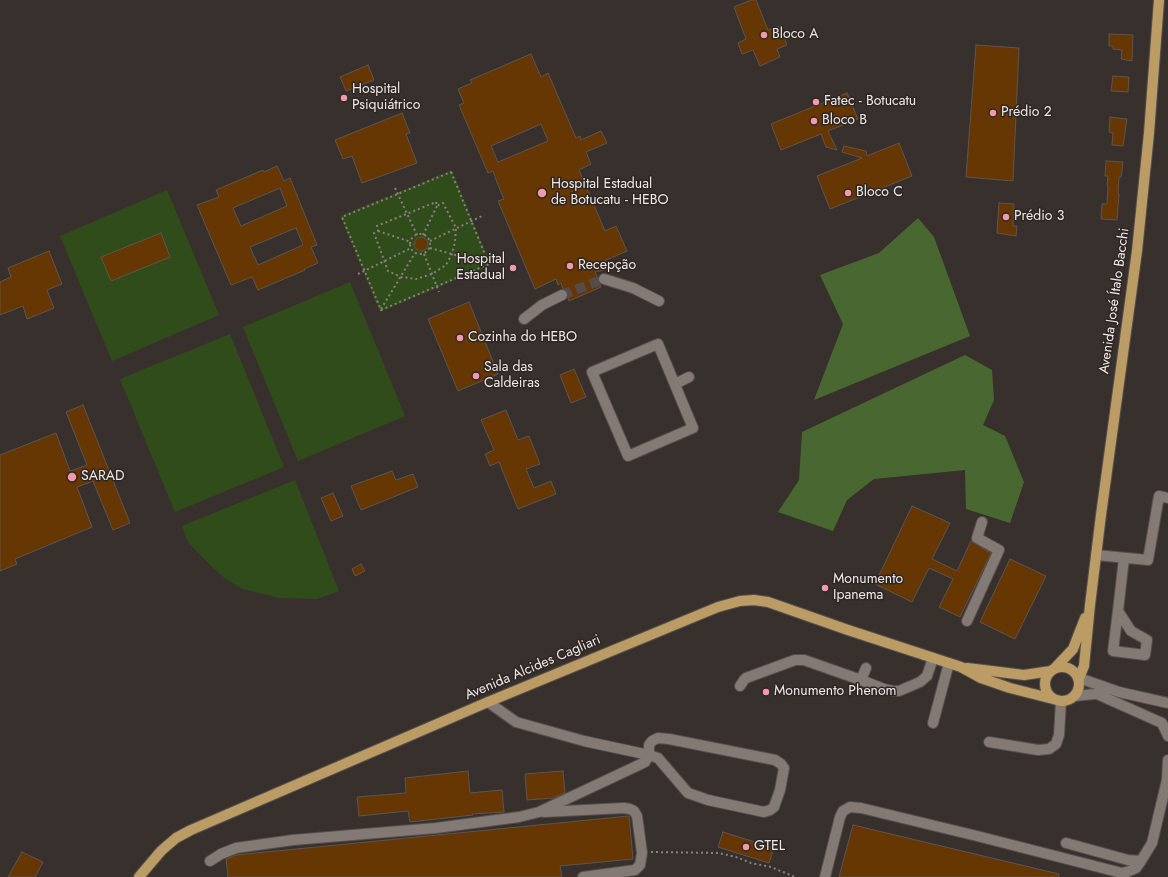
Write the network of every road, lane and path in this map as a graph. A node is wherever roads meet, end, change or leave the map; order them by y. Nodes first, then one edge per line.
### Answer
1 (1159, 0) edge
2 (395, 188) dead end
3 (398, 194) junction
4 (437, 206) junction
5 (407, 214) junction
6 (482, 216) dead end
7 (471, 221) junction
8 (456, 228) junction
9 (378, 231) junction
10 (417, 235) junction
11 (423, 235) junction
12 (430, 241) junction
13 (411, 242) junction
14 (411, 248) junction
15 (430, 248) junction
16 (415, 253) junction
17 (424, 254) junction
18 (452, 254) junction
19 (384, 261) junction
20 (489, 264) junction
21 (364, 271) junction
22 (358, 274) dead end
23 (432, 274) junction
24 (401, 277) junction
25 (604, 279) tunnel mouth
26 (436, 286) junction
27 (439, 292) dead end
28 (562, 295) tunnel mouth
29 (659, 301) dead end
30 (381, 310) junction
31 (524, 319) dead end
32 (689, 377) dead end
33 (675, 384) junction
34 (1168, 498) edge
35 (982, 522) dead end
36 (1096, 555) junction
37 (1124, 558) junction
38 (1090, 605) junction
39 (1118, 611) junction
40 (967, 621) dead end
41 (933, 658) junction
42 (950, 663) junction
43 (961, 667) junction
44 (866, 668) dead end
45 (1053, 669) junction
46 (1078, 678) junction
47 (861, 680) junction
48 (740, 686) dead end
49 (1120, 692) junction
50 (1097, 694) junction
51 (1075, 696) junction
52 (1061, 701) junction
53 (488, 702) junction
54 (1168, 703) edge
55 (933, 723) dead end
56 (1168, 736) edge
57 (989, 742) dead end
58 (649, 755) junction
59 (1168, 760) edge
60 (539, 812) junction
61 (1066, 843) dead end
62 (642, 853) junction
63 (210, 861) dead end
64 (1141, 861) junction
65 (1118, 874) edge
66 (139, 877) edge
67 (583, 877) edge
68 (795, 877) edge
69 (825, 877) edge

1 - 36 main road, Avenida José Ítalo Bacchi
2 - 3 path
3 - 5 path
3 - 7 path
3 - 21 path
4 - 5 path
4 - 8 path
4 - 11 path
5 - 9 path
5 - 10 path
6 - 7 path
7 - 8 path
7 - 20 path
8 - 12 path
8 - 18 path
9 - 13 path
9 - 19 path
10 - 11 path
10 - 13 path
11 - 12 path
12 - 15 path
13 - 14 path
14 - 16 path
14 - 19 path
15 - 17 path
15 - 18 path
16 - 17 path
16 - 24 path
17 - 23 path
18 - 20 path
18 - 23 path
19 - 21 path
19 - 24 path
20 - 26 path
21 - 22 path
21 - 30 path
23 - 24 path
23 - 26 path
24 - 30 path
25 - 29 lane
26 - 27 path
26 - 30 path
28 - 31 lane
32 - 33 lane
33 - 33 lane
34 - 37 lane
35 - 40 lane
36 - 37 lane
36 - 38 main road, Avenida José Ítalo Bacchi
37 - 39 lane
38 - 45 main road, Avenida José Ítalo Bacchi
38 - 46 main road, Avenida José Ítalo Bacchi
39 - 39 lane
41 - 42 main road, Avenida Alcides Cagliari
41 - 47 lane
41 - 53 main road, Avenida Alcides Cagliari
42 - 43 main road, Avenida Alcides Cagliari
42 - 55 lane
43 - 45 main road, Avenida Alcides Cagliari
43 - 52 main road, Avenida Alcides Cagliari
44 - 47 lane
45 - 46 main road
45 - 52 main road
46 - 49 lane
46 - 51 main road
47 - 48 lane
49 - 50 lane
49 - 54 lane
50 - 51 lane
50 - 56 lane
51 - 52 main road
52 - 57 lane
53 - 58 lane
53 - 66 main road, Avenida Alcides Cagliari
58 - 58 lane
58 - 60 lane
59 - 64 lane
60 - 62 lane
60 - 63 lane
61 - 64 lane
62 - 67 lane
62 - 68 path
64 - 65 lane
65 - 69 lane

